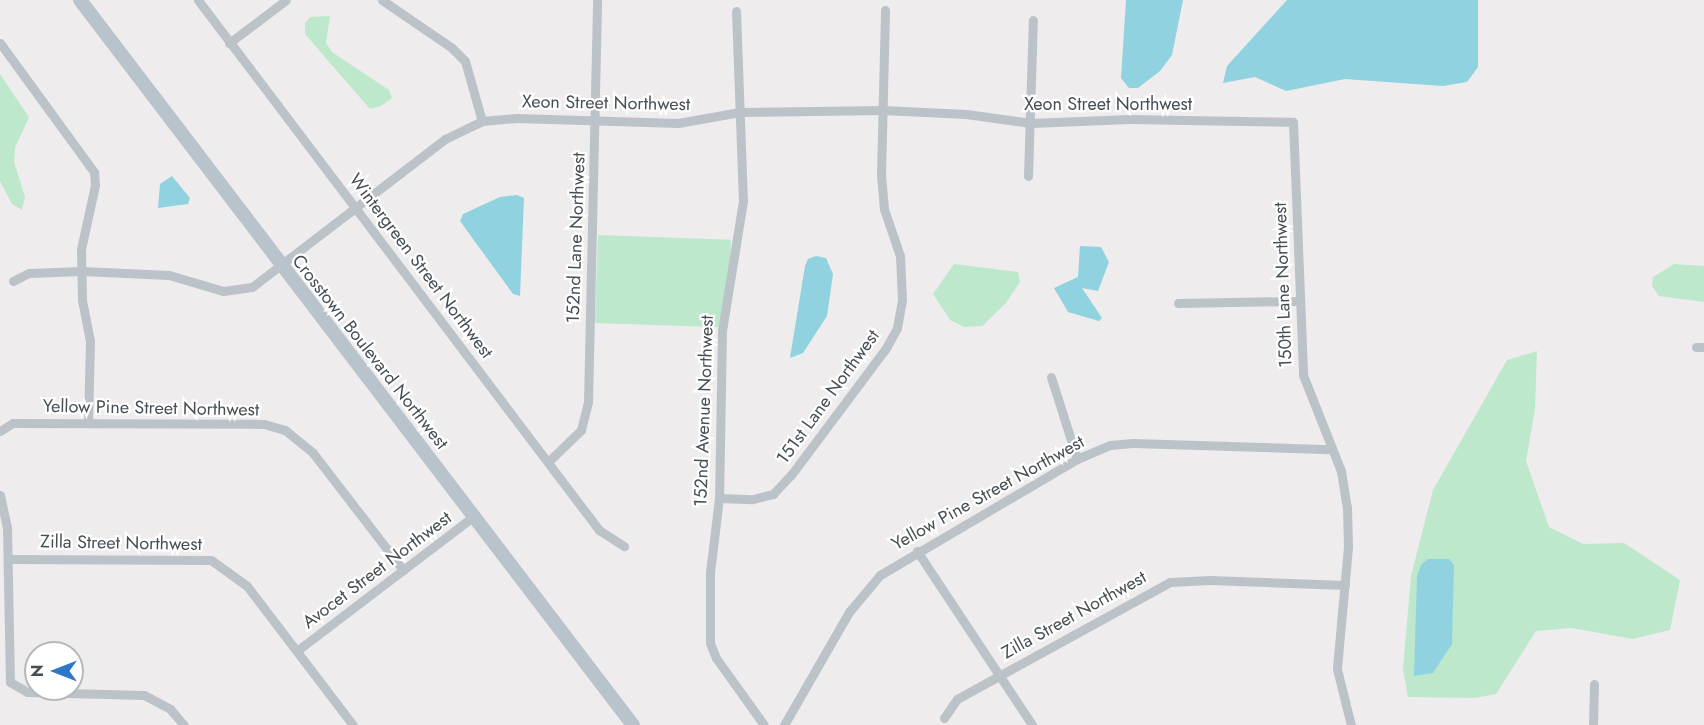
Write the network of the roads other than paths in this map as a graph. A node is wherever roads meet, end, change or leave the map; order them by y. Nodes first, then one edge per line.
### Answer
1 (80, 0) edge
2 (198, 0) edge
3 (286, 0) edge
4 (382, 0) edge
5 (597, 0) edge
6 (885, 10) dead end
7 (736, 11) dead end
8 (1033, 20) dead end
9 (0, 43) edge
10 (229, 43) junction
11 (883, 110) junction
12 (740, 112) junction
13 (596, 120) junction
14 (482, 121) junction
15 (1293, 122) joint
16 (1031, 123) junction
17 (1028, 176) dead end
18 (355, 206) junction
19 (281, 266) junction
20 (82, 271) junction
21 (14, 281) dead end
22 (1297, 301) junction
23 (1179, 303) dead end
24 (1051, 377) dead end
25 (88, 423) junction
26 (1, 430) edge
27 (1329, 449) junction
28 (1077, 459) junction
29 (548, 462) junction
30 (0, 495) edge
31 (719, 498) junction
32 (475, 515) junction
33 (624, 546) dead end
34 (916, 551) junction
35 (8, 559) junction
36 (403, 570) junction
37 (1345, 585) junction
38 (298, 650) junction
39 (999, 675) junction
40 (1594, 684) dead end
41 (944, 718) dead end
42 (184, 725) edge
43 (353, 725) edge
44 (633, 725) edge
45 (764, 725) edge
46 (784, 725) edge
47 (1032, 725) edge
48 (1351, 725) edge
49 (1593, 725) edge

1 - 19 street, Crosstown Boulevard Northwest
2 - 10 street, Wintergreen Street Northwest
3 - 10 street
4 - 14 street
5 - 13 street, 152nd Lane Northwest
6 - 11 street, 151st Lane Northwest
7 - 12 street, 152nd Avenue Northwest
8 - 16 street
9 - 20 street
10 - 18 street, Wintergreen Street Northwest
11 - 12 street, Xeon Street Northwest
11 - 16 street, Xeon Street Northwest
11 - 31 street, 151st Lane Northwest
12 - 13 street, Xeon Street Northwest
12 - 31 street, 152nd Avenue Northwest
13 - 14 street, Xeon Street Northwest
13 - 29 street, 152nd Lane Northwest
14 - 18 street, Xeon Street Northwest
15 - 16 street, Xeon Street Northwest
15 - 22 street, 150th Lane Northwest
16 - 17 street
18 - 19 street, Xeon Street Northwest
18 - 29 street, Wintergreen Street Northwest
19 - 20 street, Xeon Street Northwest
19 - 32 street, Crosstown Boulevard Northwest
20 - 21 street, Xeon Street Northwest
20 - 25 street
22 - 23 street
22 - 27 street, 150th Lane Northwest
24 - 28 street
25 - 26 street, Yellow Pine Street Northwest
25 - 36 street, Yellow Pine Street Northwest
27 - 28 street, Yellow Pine Street Northwest
27 - 37 street, 150th Lane Northwest
28 - 34 street, Yellow Pine Street Northwest
29 - 33 street, Wintergreen Street Northwest
30 - 35 street
31 - 45 street, 152nd Avenue Northwest
32 - 36 street, Avocet Street Northwest
32 - 44 street, Crosstown Boulevard Northwest
34 - 39 street
34 - 46 street, Yellow Pine Street Northwest
35 - 38 street, Zilla Street Northwest
35 - 42 street
36 - 38 street, Avocet Street Northwest
37 - 39 street, Zilla Street Northwest
37 - 48 street, 150th Lane Northwest
38 - 43 street
39 - 41 street, Zilla Street Northwest
39 - 47 street
40 - 49 street

